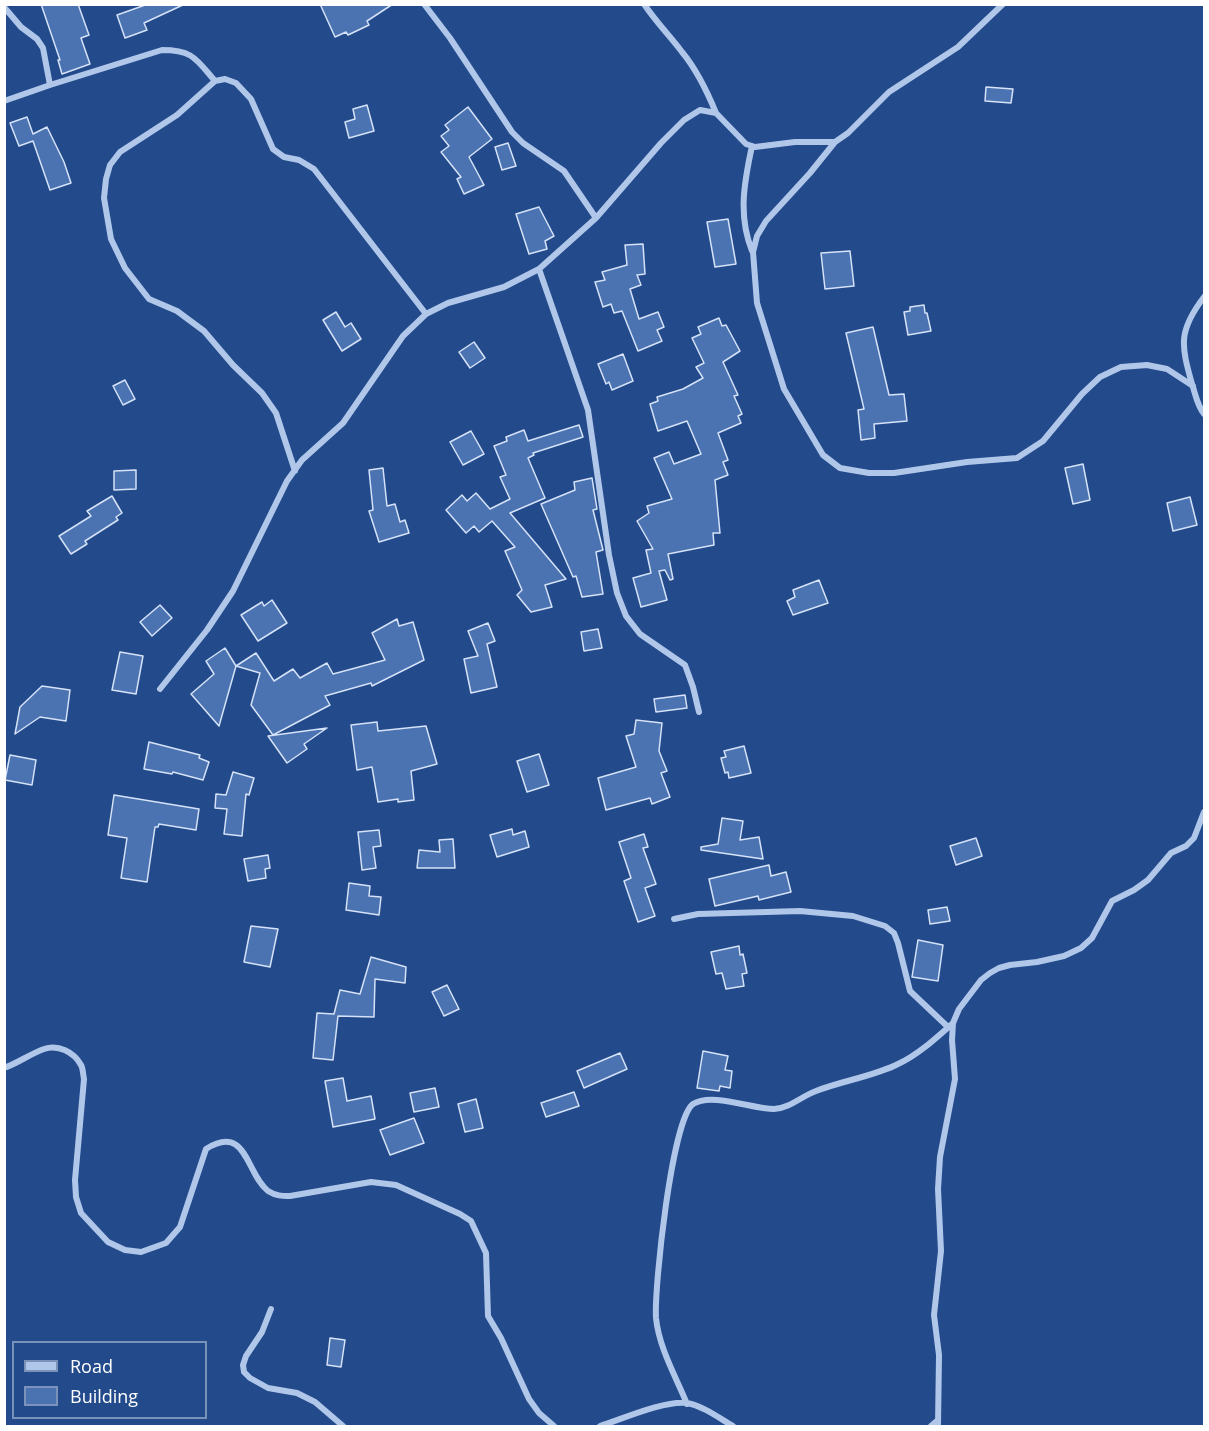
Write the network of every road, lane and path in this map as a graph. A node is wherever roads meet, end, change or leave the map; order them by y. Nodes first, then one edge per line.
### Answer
1 (423, 4) edge
2 (644, 4) edge
3 (1003, 4) edge
4 (4, 6) edge
5 (215, 81) junction
6 (50, 85) junction
7 (4, 101) edge
8 (716, 113) junction
9 (835, 142) junction
10 (752, 146) junction
11 (596, 218) junction
12 (753, 252) junction
13 (538, 269) junction
14 (1204, 297) edge
15 (426, 314) junction
16 (1193, 386) junction
17 (1204, 414) edge
18 (294, 471) junction
19 (160, 689) dead end
20 (699, 712) dead end
21 (1204, 812) edge
22 (674, 919) dead end
23 (950, 1025) junction
24 (4, 1068) edge
25 (271, 1309) dead end
26 (687, 1404) junction
27 (938, 1423) edge
28 (343, 1426) edge
29 (554, 1426) edge
30 (600, 1426) edge
31 (733, 1426) edge
32 (931, 1426) edge

1 - 11 street
2 - 8 street
3 - 9 street
4 - 6 street
5 - 6 street
5 - 15 street
5 - 18 street
6 - 7 street
8 - 10 street
8 - 11 street
9 - 10 street
9 - 12 street
10 - 12 street
11 - 13 street
12 - 16 street
13 - 15 street
13 - 20 street
14 - 16 street
15 - 18 street
16 - 17 street
18 - 19 street
21 - 23 street
22 - 23 street
23 - 26 street
23 - 27 street
24 - 29 street
25 - 28 street
26 - 30 street
26 - 31 street
27 - 32 street

